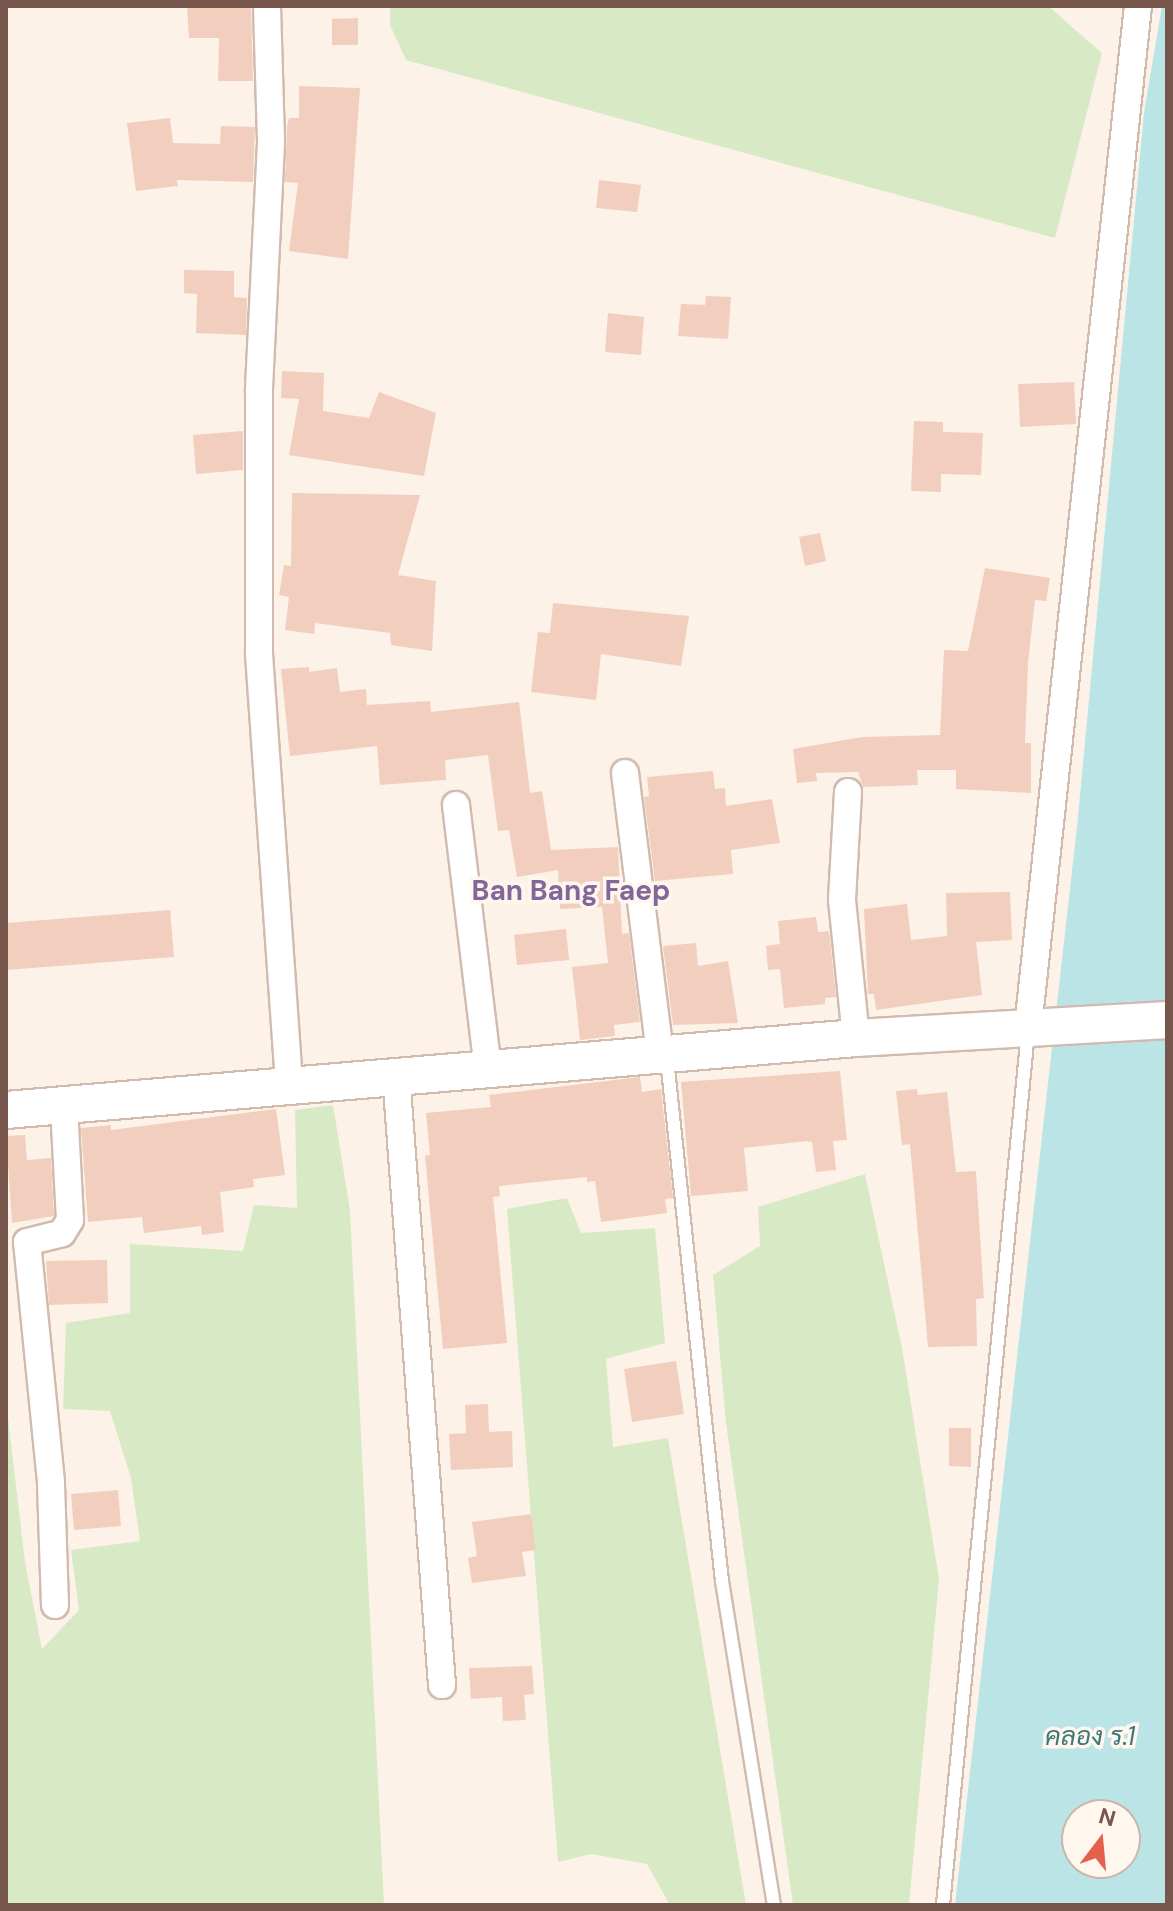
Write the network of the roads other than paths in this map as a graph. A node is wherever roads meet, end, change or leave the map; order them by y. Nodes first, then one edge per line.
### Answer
1 (267, 6) edge
2 (1138, 6) edge
3 (625, 773) dead end
4 (848, 792) dead end
5 (456, 805) dead end
6 (1167, 1020) edge
7 (1034, 1027) junction
8 (856, 1038) junction
9 (664, 1054) junction
10 (488, 1068) junction
11 (396, 1075) junction
12 (289, 1084) junction
13 (64, 1104) junction
14 (6, 1110) edge
15 (55, 1605) dead end
16 (442, 1685) dead end
17 (774, 1905) edge
18 (943, 1905) edge

1 - 12 street
2 - 7 street
3 - 9 street
4 - 8 street
5 - 10 street
6 - 7 street
7 - 8 street
7 - 18 lane
8 - 9 street
9 - 10 street
9 - 17 lane
10 - 11 street
11 - 12 street
11 - 16 street
12 - 13 street
13 - 14 street
13 - 15 street

